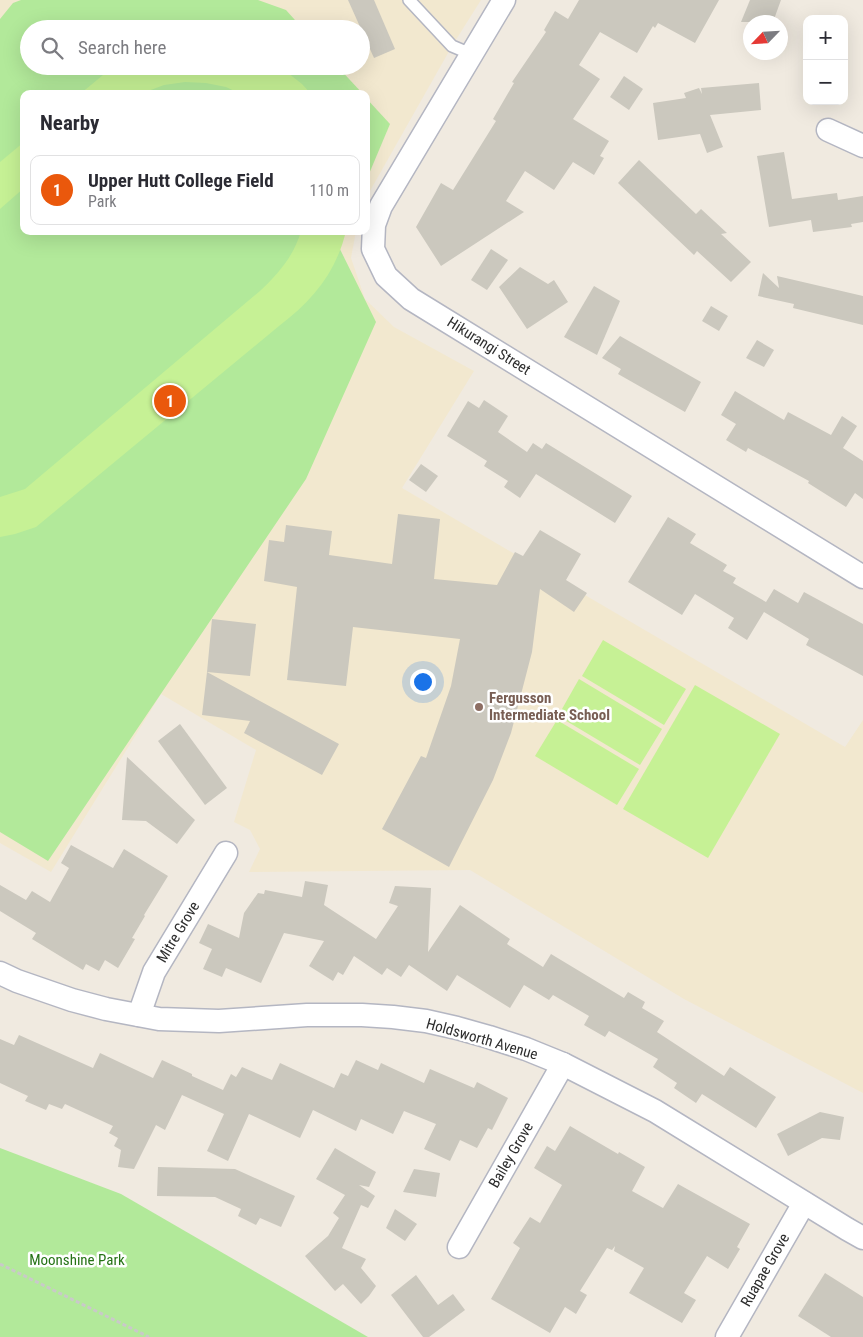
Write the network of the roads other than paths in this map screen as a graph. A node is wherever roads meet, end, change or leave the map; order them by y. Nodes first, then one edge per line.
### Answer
1 (409, 0) edge
2 (504, 0) edge
3 (471, 54) junction
4 (828, 130) dead end
5 (863, 146) edge
6 (863, 577) edge
7 (226, 853) dead end
8 (0, 973) edge
9 (139, 1015) junction
10 (563, 1064) junction
11 (804, 1203) junction
12 (863, 1238) edge
13 (458, 1247) dead end
14 (727, 1337) edge

1 - 3 lane
2 - 3 street, Hikurangi Street
3 - 6 street, Hikurangi Street
4 - 5 street
7 - 9 street, Mitre Grove
8 - 9 street, Holdsworth Avenue
9 - 10 street, Holdsworth Avenue
10 - 11 street, Holdsworth Avenue
10 - 13 street, Bailey Grove
11 - 12 street, Holdsworth Avenue
11 - 14 street, Ruapae Grove

